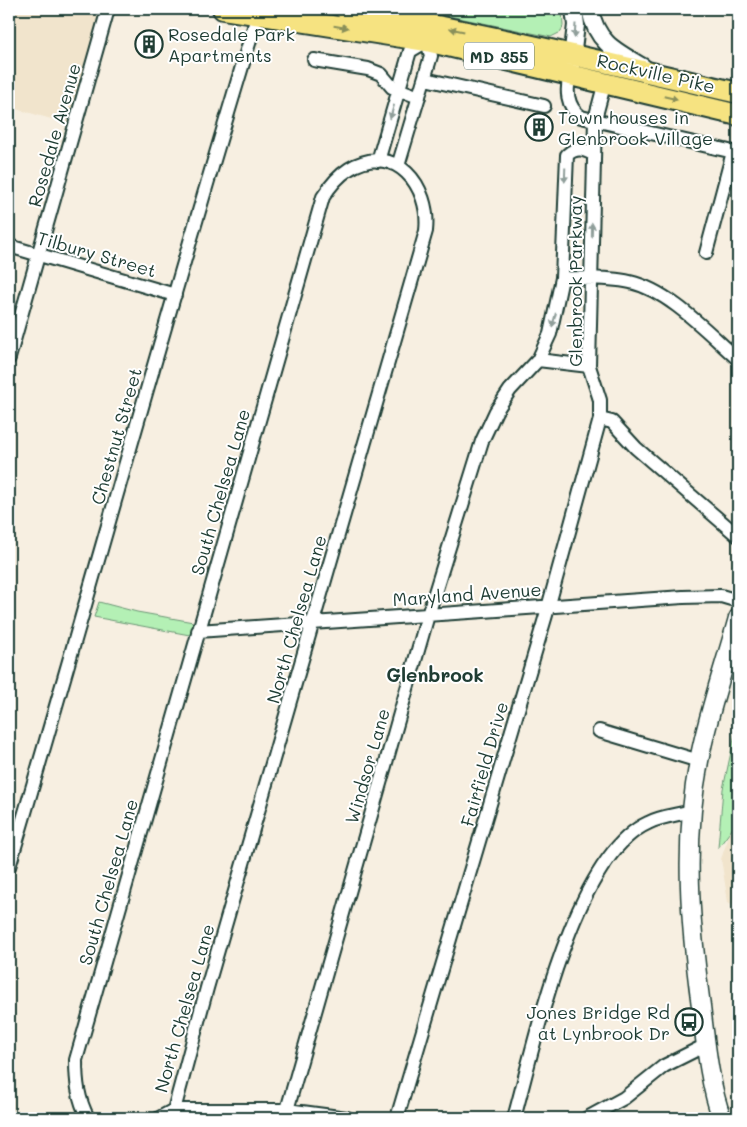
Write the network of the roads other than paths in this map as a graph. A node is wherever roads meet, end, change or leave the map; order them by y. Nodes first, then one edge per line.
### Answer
1 (108, 9) edge
2 (224, 9) edge
3 (345, 9) edge
4 (574, 9) edge
5 (590, 9) edge
6 (259, 12) edge
7 (429, 33) junction
8 (573, 53) junction
9 (314, 60) dead end
10 (570, 73) junction
11 (656, 74) junction
12 (425, 79) junction
13 (605, 82) junction
14 (399, 91) junction
15 (738, 93) edge
16 (419, 97) junction
17 (544, 106) dead end
18 (738, 115) edge
19 (595, 119) junction
20 (736, 152) edge
21 (593, 154) junction
22 (378, 161) junction
23 (398, 166) junction
24 (9, 246) edge
25 (706, 253) dead end
26 (38, 255) junction
27 (562, 278) junction
28 (592, 279) junction
29 (175, 295) junction
30 (9, 358) edge
31 (738, 359) edge
32 (538, 360) junction
33 (589, 366) junction
34 (600, 419) junction
35 (738, 536) edge
36 (738, 601) edge
37 (549, 605) junction
38 (428, 615) junction
39 (738, 618) edge
40 (314, 622) junction
41 (198, 631) junction
42 (599, 731) dead end
43 (699, 761) junction
44 (692, 811) junction
45 (9, 867) edge
46 (706, 1045) junction
47 (174, 1110) junction
48 (288, 1110) junction
49 (88, 1118) edge
50 (159, 1118) edge
51 (346, 1118) edge
52 (397, 1118) edge
53 (514, 1118) edge
54 (587, 1118) edge
55 (722, 1118) edge

1 - 26 street, Rosedale Avenue
2 - 6 main road, MD 355
3 - 7 main road, MD 355
4 -> 8 street
5 - 11 street
6 -> 7 main road, MD 355
6 - 29 street, Chestnut Street
8 -> 7 main road, MD 355
7 - 10 main road, MD 355
7 - 12 street
7 - 14 street
8 - 10 street
8 - 11 main road, Rockville Pike / MD 355
9 - 14 street
10 - 13 main road, Rockville Pike / MD 355
10 - 19 street
11 - 15 main road, Rockville Pike / MD 355
12 - 16 street
12 - 17 street
13 -> 18 main road, Rockville Pike / MD 355
13 - 19 street, Glenbrook Parkway
14 - 16 street
14 -> 22 street
16 - 23 street
19 - 20 street
19 - 21 street, Glenbrook Parkway
20 - 25 street
21 -> 27 street, Windsor Lane
28 -> 21 street, Glenbrook Parkway
22 - 23 street, North Chelsea Lane
22 - 41 street, South Chelsea Lane
23 - 40 street, North Chelsea Lane
24 - 26 street, Tilbury Street
26 - 29 street, Tilbury Street
26 - 30 street, Rosedale Avenue
27 - 28 street
27 -> 32 street, Windsor Lane
28 - 31 street
28 - 33 street, Glenbrook Parkway
29 - 45 street, Chestnut Street
32 - 33 street
32 - 38 street, Windsor Lane
33 - 34 street, Glenbrook Parkway
34 - 35 street
34 - 37 street, Fairfield Drive
36 - 37 street, Maryland Avenue
37 - 38 street, Maryland Avenue
37 - 52 street, Fairfield Drive
38 - 40 street, Maryland Avenue
38 - 48 street, Windsor Lane
39 - 43 main road
40 - 41 street, Maryland Avenue
40 - 47 street, North Chelsea Lane
41 - 49 street, South Chelsea Lane
42 - 43 street
43 - 44 main road
44 - 46 main road
44 - 53 street
46 - 54 street
46 - 55 main road
47 - 48 street
47 - 50 street
48 - 51 street

